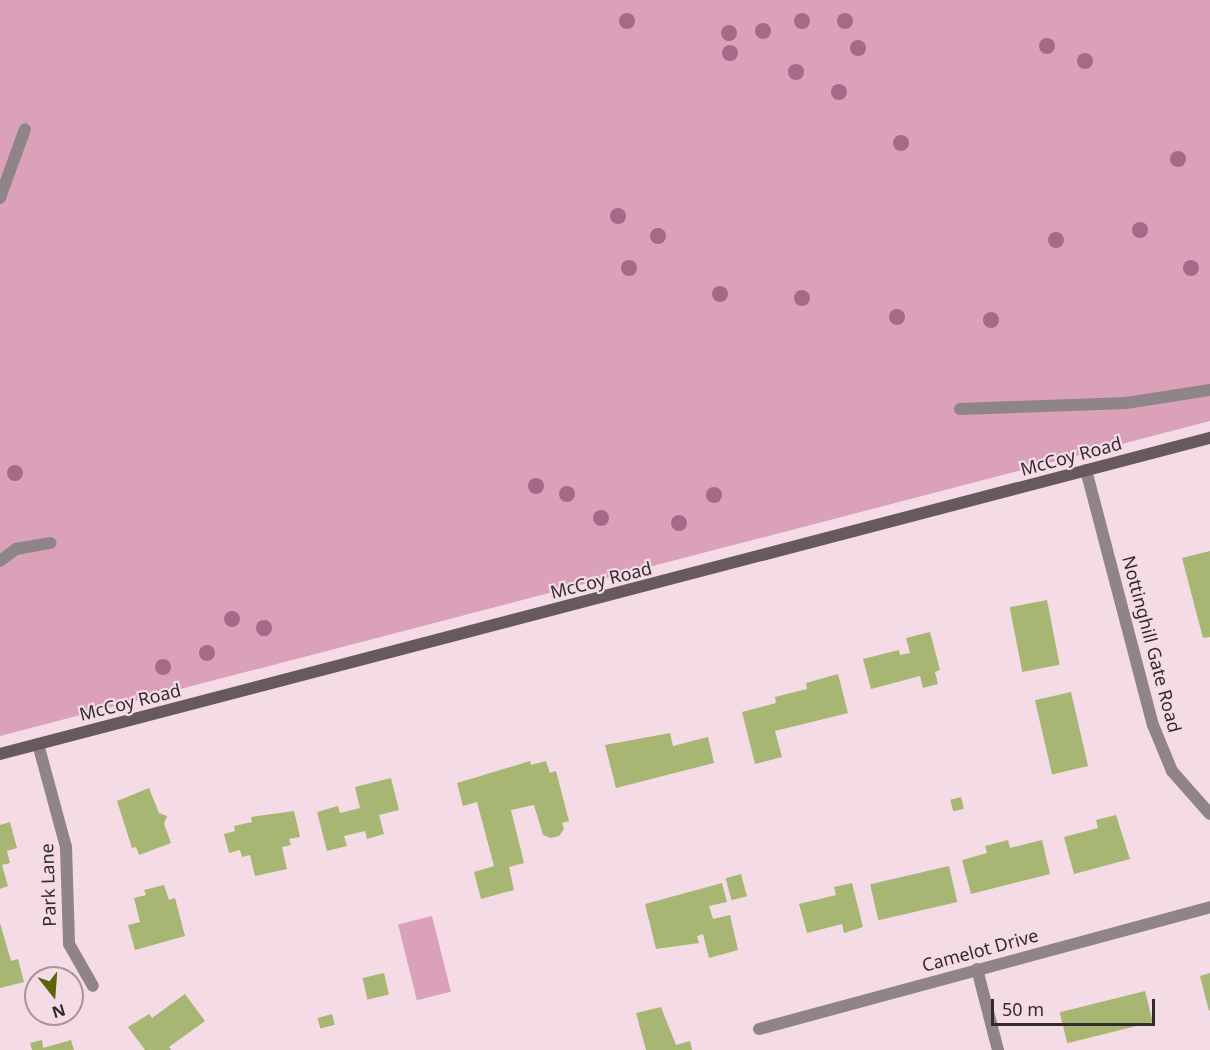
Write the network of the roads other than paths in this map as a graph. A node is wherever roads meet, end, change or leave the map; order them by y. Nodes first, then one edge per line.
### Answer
1 (25, 129) dead end
2 (0, 198) edge
3 (1210, 390) edge
4 (960, 408) dead end
5 (1210, 438) edge
6 (1086, 470) junction
7 (50, 543) dead end
8 (0, 561) edge
9 (38, 744) junction
10 (0, 754) edge
11 (1210, 814) edge
12 (1210, 907) edge
13 (977, 969) junction
14 (93, 986) dead end
15 (759, 1029) dead end
16 (998, 1050) edge

1 - 2 street
3 - 4 street
5 - 6 main road, McCoy Road
6 - 9 main road, McCoy Road
6 - 11 street, Nottinghill Gate Road
7 - 8 street
9 - 10 main road, McCoy Road
9 - 14 street, Park Lane
12 - 13 street, Camelot Drive
13 - 15 street, Camelot Drive
13 - 16 street

